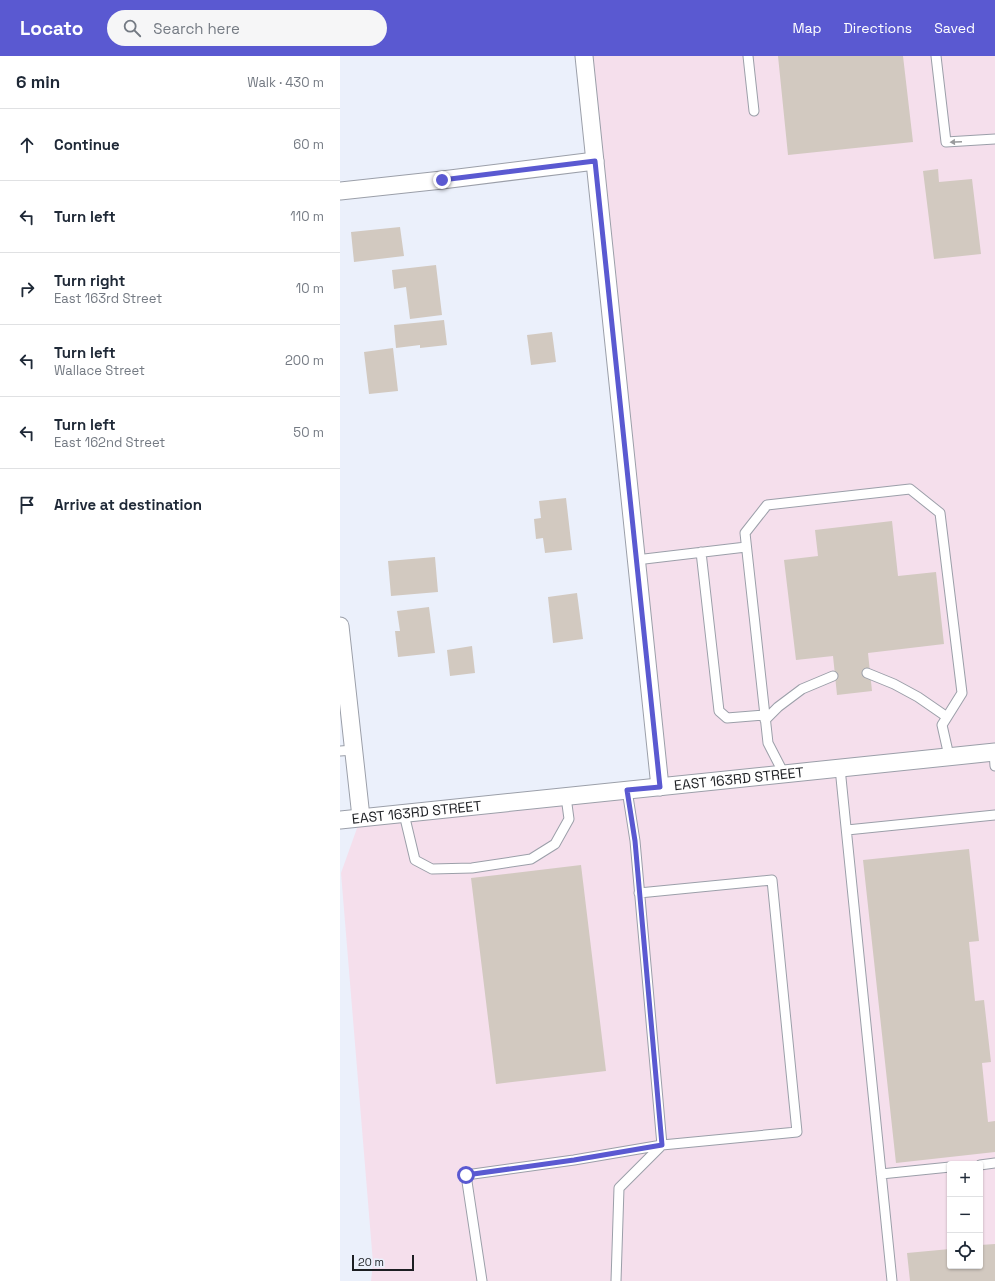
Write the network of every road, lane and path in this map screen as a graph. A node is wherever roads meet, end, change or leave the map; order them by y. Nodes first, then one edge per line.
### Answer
1 (584, 56) edge
2 (748, 56) edge
3 (936, 56) edge
4 (754, 111) dead end
5 (995, 139) edge
6 (595, 161) junction
7 (340, 191) edge
8 (746, 547) junction
9 (701, 552) junction
10 (636, 560) junction
11 (340, 626) edge
12 (867, 673) dead end
13 (833, 676) dead end
14 (765, 717) junction
15 (947, 717) junction
16 (347, 750) edge
17 (949, 756) junction
18 (994, 756) edge
19 (840, 768) junction
20 (784, 774) junction
21 (660, 787) junction
22 (627, 790) junction
23 (566, 797) junction
24 (404, 814) junction
25 (995, 815) edge
26 (361, 817) junction
27 (340, 820) edge
28 (847, 830) junction
29 (639, 892) junction
30 (662, 1145) junction
31 (995, 1163) edge
32 (983, 1164) edge
33 (947, 1167) edge
34 (881, 1174) junction
35 (482, 1281) edge
36 (616, 1281) edge
37 (892, 1281) edge

1 - 6 street
2 - 4 lane
5 -> 3 lane
6 - 7 street
6 - 10 street
8 - 9 lane
8 - 14 lane
8 - 15 lane
9 - 10 lane
9 - 14 lane
10 - 21 street
11 - 16 street
12 - 15 lane
13 - 14 lane
14 - 20 lane
15 - 17 lane
16 - 26 street
17 - 18 street, EAST 163RD STREET
17 - 19 street, EAST 163RD STREET
19 - 20 street, EAST 163RD STREET
19 - 28 lane
20 - 21 street, EAST 163RD STREET
21 - 22 street, EAST 163RD STREET
22 - 23 street, EAST 163RD STREET
22 - 29 lane
23 - 24 street, EAST 163RD STREET
23 - 24 lane
24 - 26 street, EAST 163RD STREET
25 - 28 lane
26 - 27 street, EAST 163RD STREET
28 - 34 lane
29 - 30 lane
29 - 30 lane
30 - 35 lane
30 - 36 lane
31 - 32 lane
33 - 34 lane
34 - 37 lane

